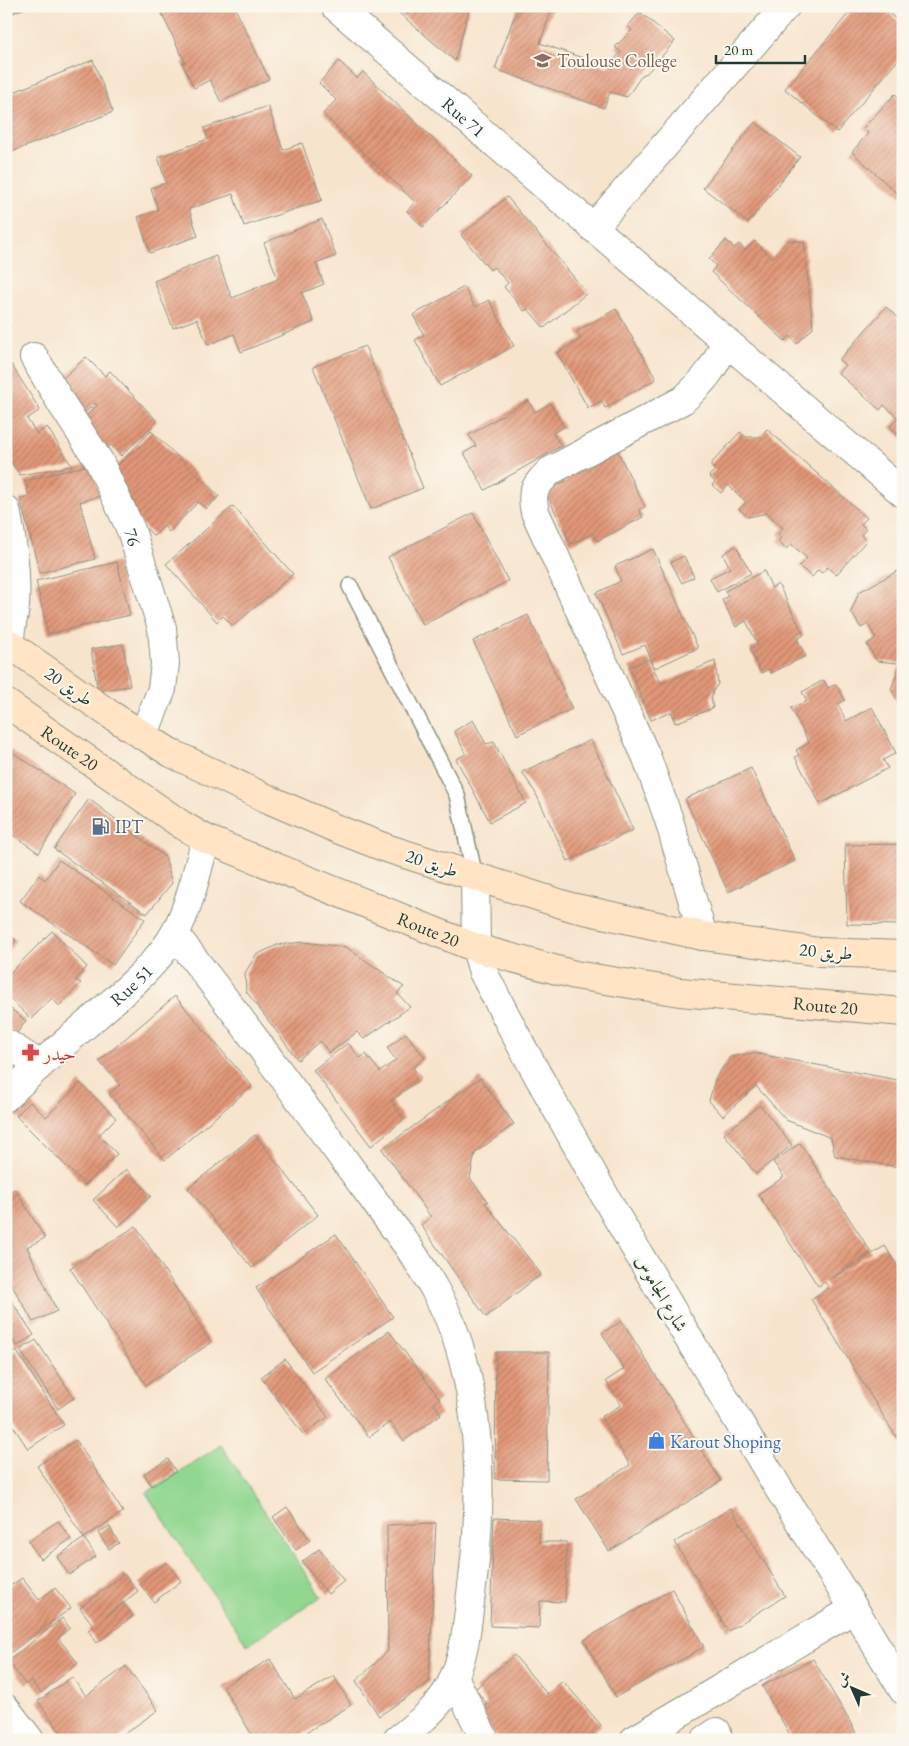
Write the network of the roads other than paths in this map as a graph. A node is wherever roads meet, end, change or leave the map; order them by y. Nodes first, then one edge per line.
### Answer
1 (335, 6) edge
2 (786, 6) edge
3 (593, 228) junction
4 (725, 342) junction
5 (34, 357) dead end
6 (903, 493) edge
7 (6, 510) edge
8 (350, 586) dead end
9 (8, 643) edge
10 (6, 703) edge
11 (143, 736) junction
12 (206, 839) junction
13 (475, 877) junction
14 (175, 934) junction
15 (703, 936) junction
16 (476, 948) junction
17 (903, 956) edge
18 (903, 1012) edge
19 (6, 1043) edge
20 (40, 1064) junction
21 (6, 1096) edge
22 (854, 1609) junction
23 (454, 1677) junction
24 (903, 1690) edge
25 (6, 1709) edge
26 (30, 1740) edge
27 (397, 1740) edge
28 (485, 1740) edge
29 (634, 1740) edge

1 - 3 street, Rue 71
2 - 3 street
3 - 4 street, Rue 71
4 - 6 street, Rue 71
4 - 15 street
5 - 11 street, 76
7 - 9 street
8 - 13 lane
9 - 11 main road, طريق 20
10 - 12 main road, Route 20
11 - 13 main road, طريق 20
12 - 14 street, Rue 51
12 - 16 main road, Route 20
13 - 15 main road, طريق 20
13 - 16 street, شارع الجاموس
14 - 20 street, Rue 51
14 - 23 street
15 - 17 main road, طريق 20
16 - 18 main road, Route 20
16 - 22 street, شارع الجاموس
19 - 20 street
20 - 21 street, Rue 51
22 - 24 street, شارع الجاموس
22 - 29 street
23 - 27 street
23 - 28 street
25 - 26 street

